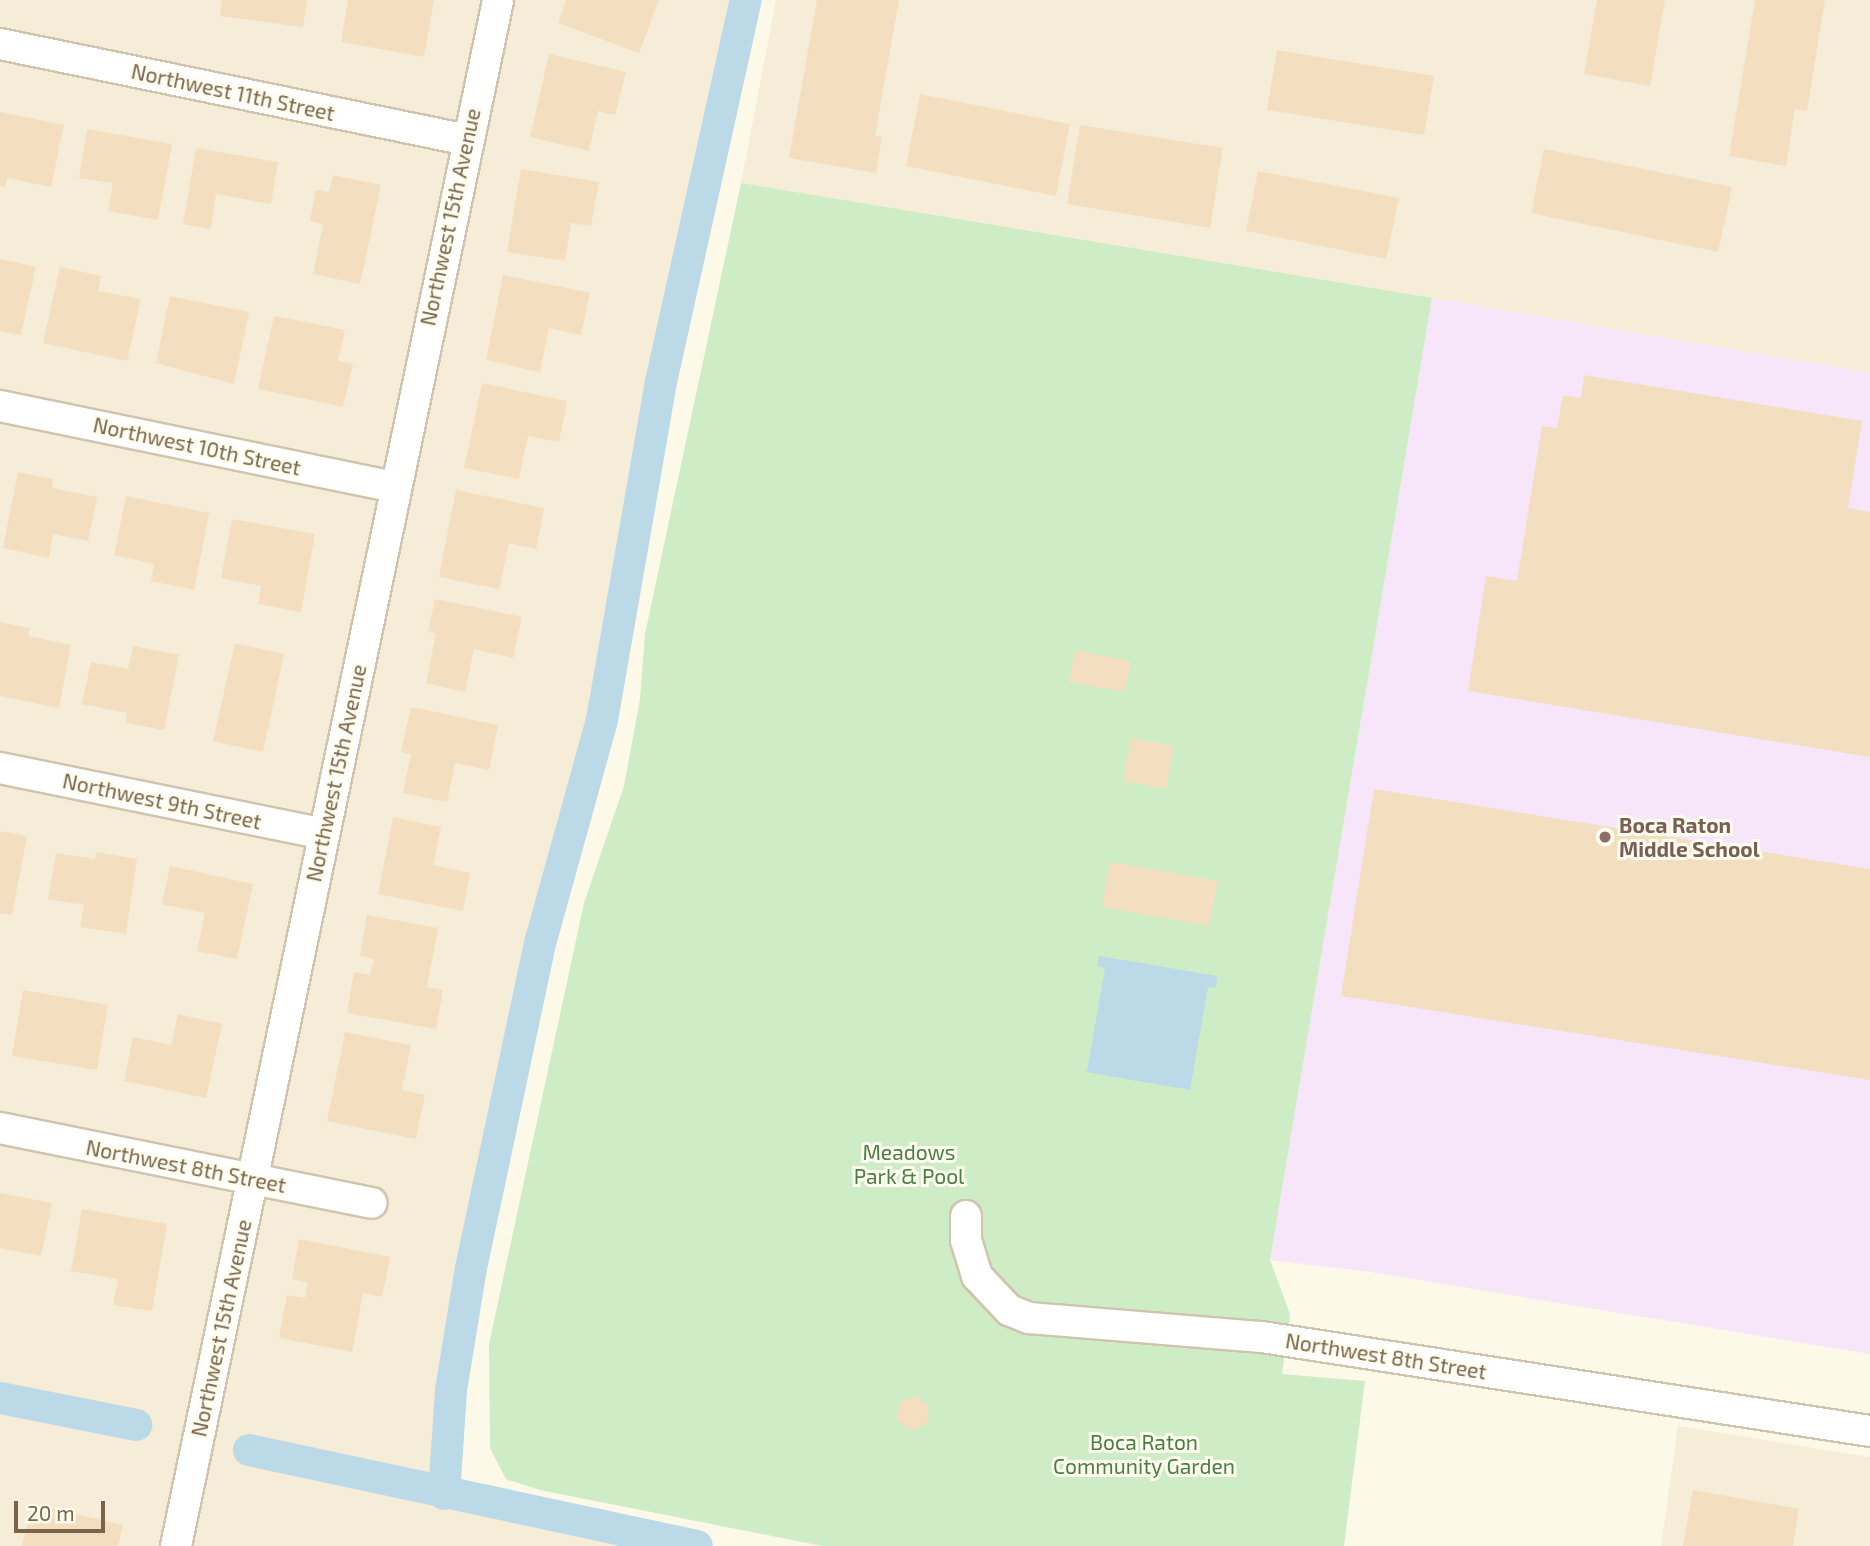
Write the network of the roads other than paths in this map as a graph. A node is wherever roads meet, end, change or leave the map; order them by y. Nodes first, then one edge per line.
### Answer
1 (498, 0) edge
2 (0, 44) edge
3 (466, 140) junction
4 (0, 406) edge
5 (394, 487) junction
6 (0, 768) edge
7 (323, 834) junction
8 (0, 1128) edge
9 (252, 1179) junction
10 (372, 1203) dead end
11 (966, 1216) dead end
12 (1870, 1431) edge
13 (176, 1546) edge

1 - 3 street, Northwest 15th Avenue
2 - 3 street, Northwest 11th Street
3 - 5 street, Northwest 15th Avenue
4 - 5 street, Northwest 10th Street
5 - 7 street, Northwest 15th Avenue
6 - 7 street, Northwest 9th Street
7 - 9 street, Northwest 15th Avenue
8 - 9 street, Northwest 8th Street
9 - 10 street, Northwest 8th Street
9 - 13 street, Northwest 15th Avenue
11 - 12 street, Northwest 8th Street

